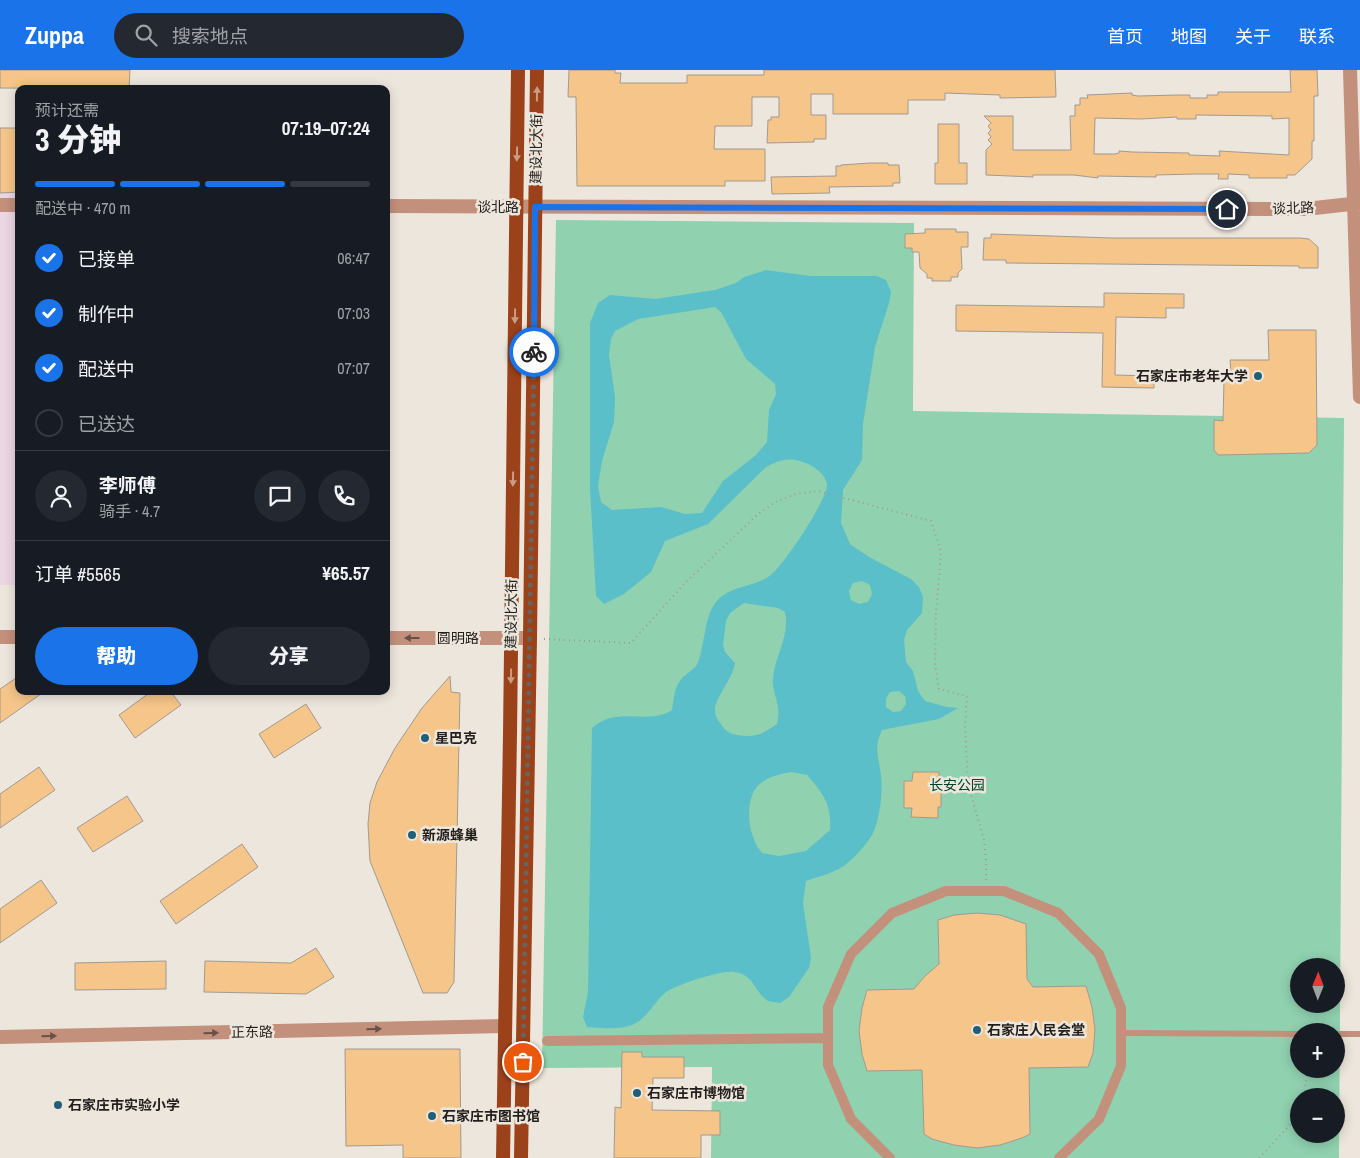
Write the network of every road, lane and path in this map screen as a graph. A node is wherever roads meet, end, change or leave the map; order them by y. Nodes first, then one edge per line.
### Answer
1 (518, 70) edge
2 (537, 70) edge
3 (1350, 70) edge
4 (1357, 203) edge
5 (0, 205) edge
6 (15, 205) edge
7 (390, 206) edge
8 (517, 207) junction
9 (535, 207) junction
10 (1360, 397) edge
11 (0, 637) edge
12 (15, 637) edge
13 (390, 638) edge
14 (511, 638) junction
15 (530, 638) junction
16 (986, 891) junction
17 (505, 1026) junction
18 (1122, 1033) junction
19 (1290, 1034) edge
20 (1345, 1034) edge
21 (1360, 1034) edge
22 (0, 1037) edge
23 (828, 1038) junction
24 (547, 1041) dead end
25 (1290, 1123) edge
26 (503, 1158) edge
27 (521, 1158) edge
28 (890, 1158) edge
29 (1060, 1158) edge
30 (1259, 1158) edge

1 -> 8 main road, 建设北大街
9 -> 2 main road, 建设北大街
3 - 4 street
4 - 9 street, 谈北路
4 - 10 street
5 - 6 street
7 - 8 street, 谈北路
8 - 9 street, 谈北路
8 -> 14 main road, 建设北大街
9 - 15 main road, 建设北大街
11 - 12 street
14 -> 13 street, 圆明路
14 - 15 street, 圆明路
14 -> 17 main road, 建设北大街
15 - 16 path
15 - 27 main road, 建设北大街
16 - 18 street
16 - 23 street
22 -> 17 street, 正东路
17 - 26 main road, 建设北大街
18 - 19 lane
18 - 29 street
20 - 21 lane
23 - 24 street
23 - 28 street
25 - 30 path

